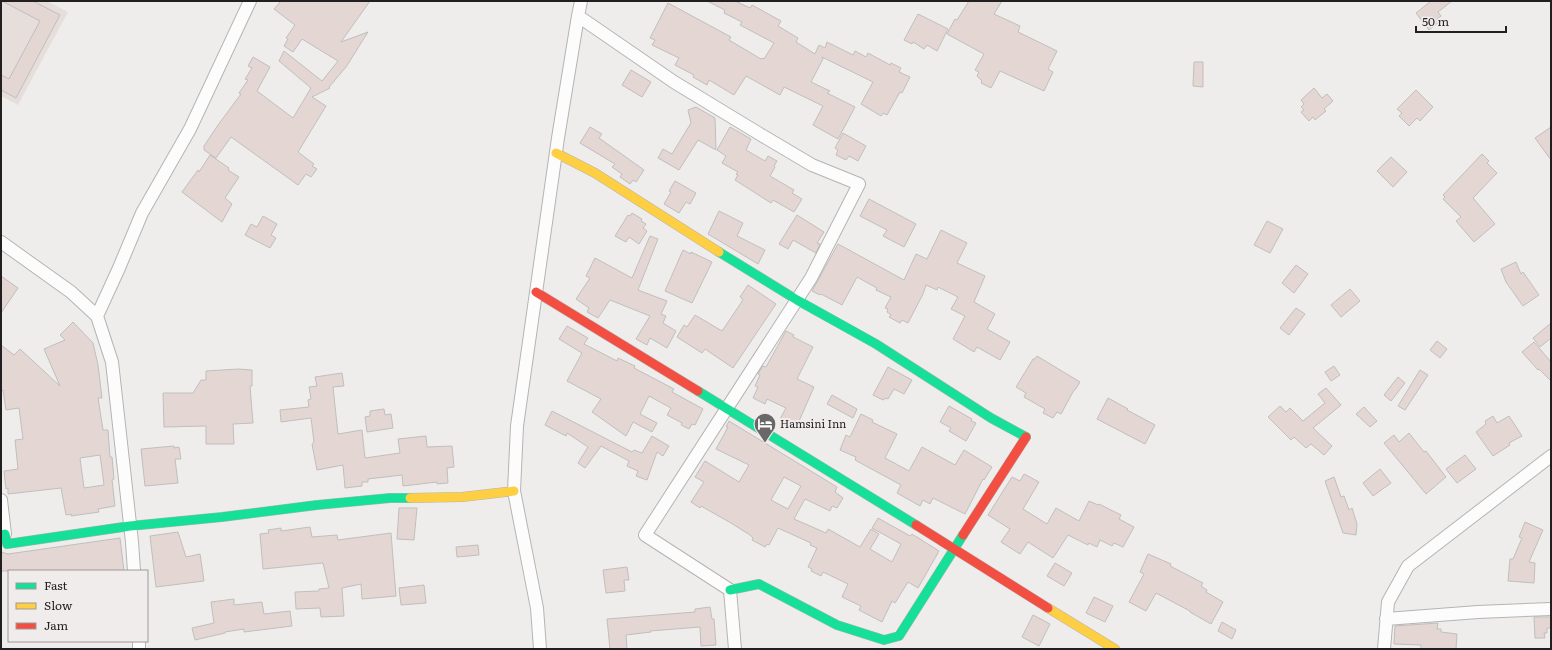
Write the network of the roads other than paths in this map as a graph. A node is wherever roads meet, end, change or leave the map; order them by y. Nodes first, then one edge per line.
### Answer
1 (250, 1) edge
2 (581, 1) edge
3 (578, 16) junction
4 (556, 153) junction
5 (1, 242) edge
6 (536, 292) junction
7 (797, 300) junction
8 (97, 316) junction
9 (727, 409) junction
10 (1551, 456) edge
11 (514, 491) junction
12 (1, 500) edge
13 (130, 526) junction
14 (3, 535) edge
15 (955, 549) junction
16 (134, 570) edge
17 (730, 590) junction
18 (1551, 609) edge
19 (1386, 619) junction
20 (540, 649) edge
21 (734, 649) edge
22 (1115, 649) edge
23 (1384, 649) edge

1 - 8 street
2 - 3 street
3 - 4 street
3 - 7 street
4 - 6 street
4 - 7 street
5 - 8 street
6 - 9 street
6 - 11 street
7 - 9 street
7 - 15 street
8 - 13 street
9 - 15 street
9 - 17 street
10 - 19 street
11 - 13 street
11 - 20 street
12 - 14 street
13 - 14 street
13 - 16 street
15 - 17 street
15 - 22 street
17 - 21 street
18 - 19 street
19 - 23 street

